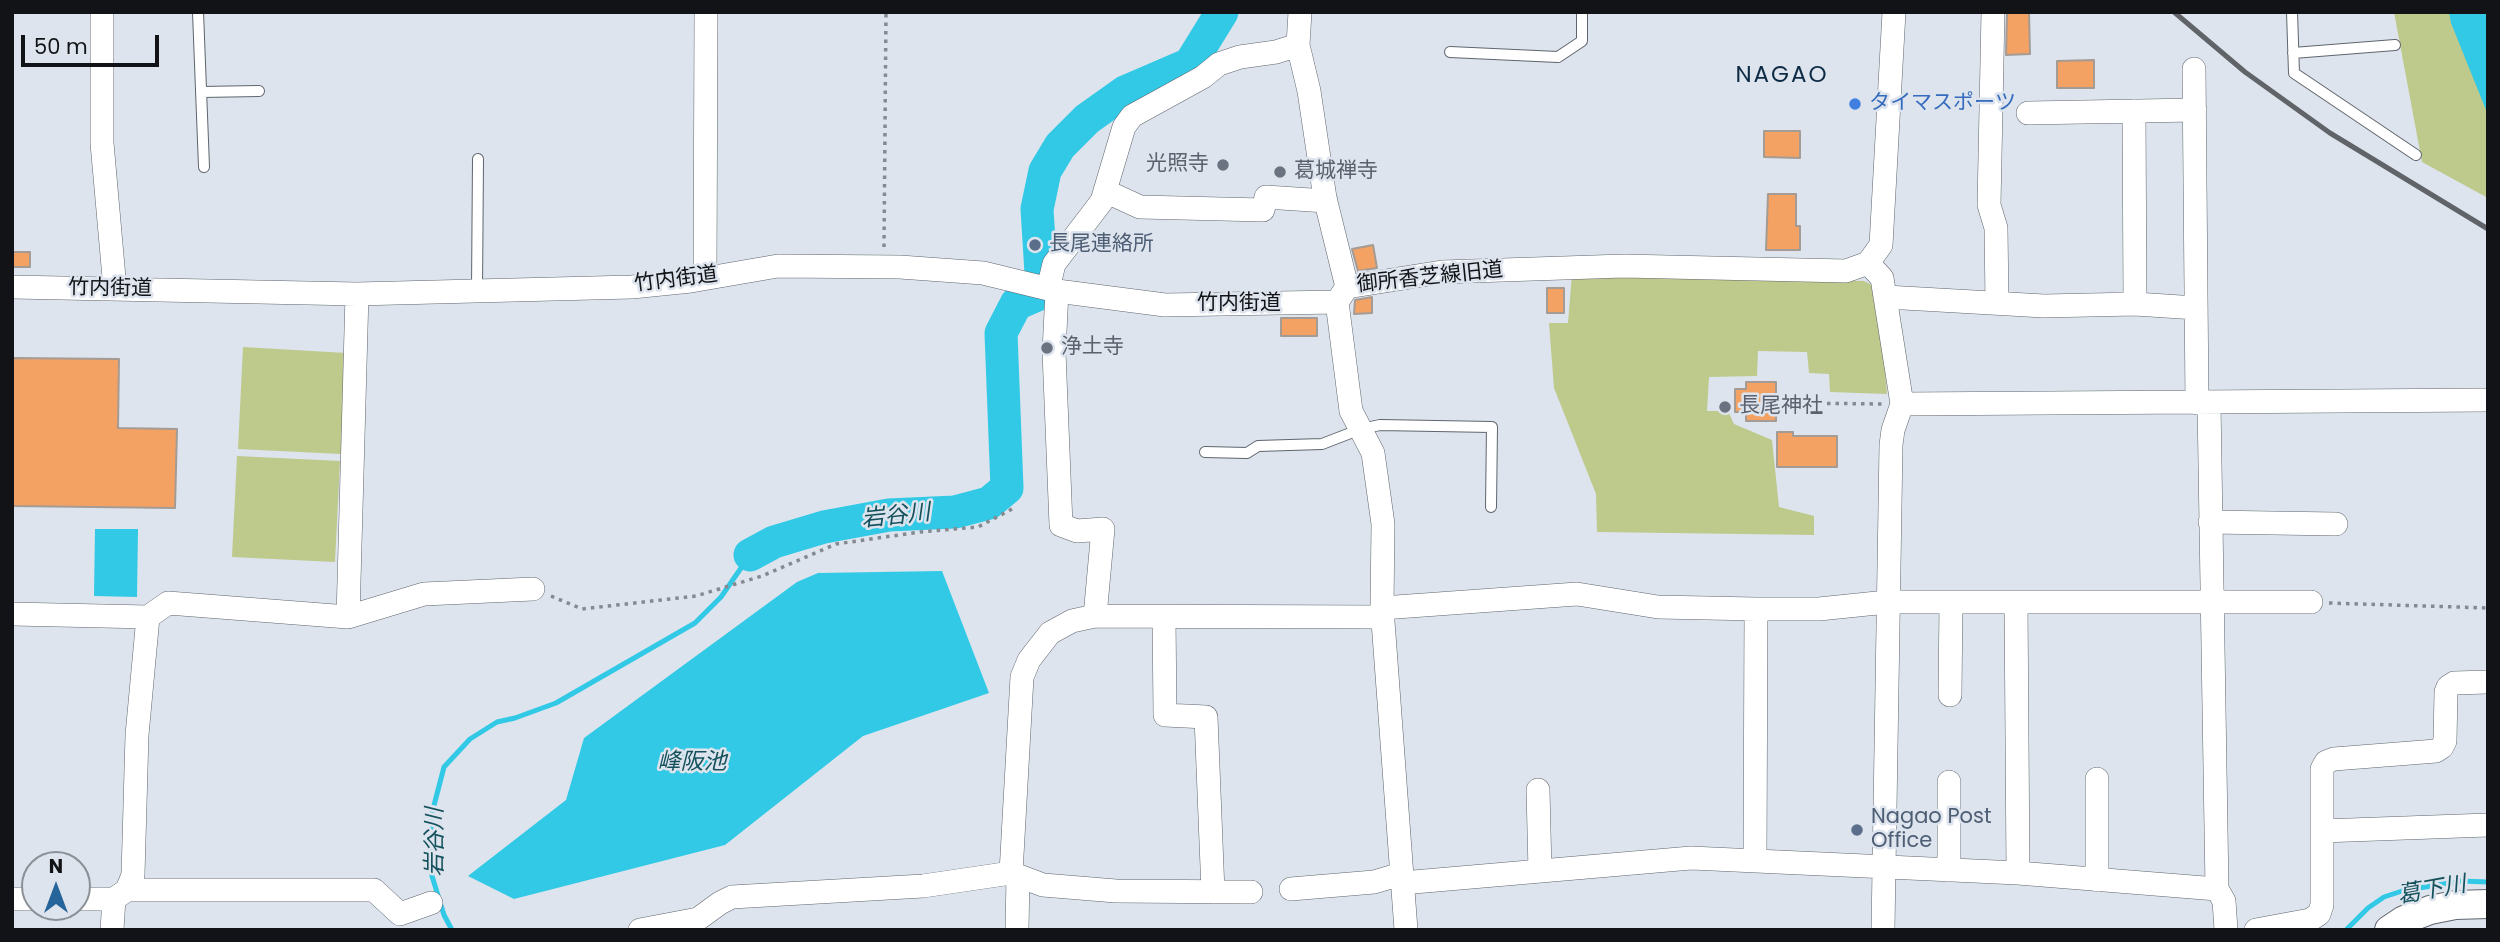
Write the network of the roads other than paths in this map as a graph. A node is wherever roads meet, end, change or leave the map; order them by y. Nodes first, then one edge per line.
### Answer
1 (102, 12) edge
2 (198, 12) edge
3 (706, 12) edge
4 (1300, 12) edge
5 (1582, 12) edge
6 (1894, 12) edge
7 (1993, 12) edge
8 (2292, 12) edge
9 (1298, 45) junction
10 (2395, 45) dead end
11 (1450, 52) dead end
12 (2293, 53) junction
13 (2194, 69) dead end
14 (259, 91) dead end
15 (201, 92) junction
16 (2195, 110) junction
17 (2134, 111) junction
18 (2028, 113) dead end
19 (2416, 155) dead end
20 (478, 159) dead end
21 (204, 167) dead end
22 (1105, 191) junction
23 (1326, 201) junction
24 (1868, 263) junction
25 (705, 278) junction
26 (12, 286) edge
27 (1046, 288) junction
28 (115, 289) junction
29 (477, 290) junction
30 (357, 294) junction
31 (1342, 294) junction
32 (1886, 297) junction
33 (1997, 303) junction
34 (2135, 304) junction
35 (2196, 308) junction
36 (2488, 400) edge
37 (2203, 403) junction
38 (1902, 404) junction
39 (1361, 429) junction
40 (1205, 452) dead end
41 (1491, 507) dead end
42 (2210, 522) junction
43 (2336, 524) dead end
44 (533, 589) road end
45 (1888, 602) junction
46 (1951, 602) junction
47 (2016, 602) junction
48 (2211, 602) junction
49 (2311, 602) road end
50 (1756, 608) junction
51 (1383, 612) junction
52 (12, 614) edge
53 (1095, 616) junction
54 (148, 617) junction
55 (348, 617) junction
56 (1164, 617) junction
57 (2488, 682) edge
58 (1950, 695) dead end
59 (2097, 779) dead end
60 (1949, 782) dead end
61 (1538, 790) dead end
62 (2488, 825) edge
63 (2322, 831) junction
64 (1755, 861) junction
65 (1885, 867) junction
66 (1949, 870) junction
67 (1540, 871) junction
68 (2018, 873) junction
69 (1014, 874) junction
70 (1402, 879) junction
71 (2097, 880) junction
72 (1291, 889) dead end
73 (2217, 889) junction
74 (1213, 892) junction
75 (1251, 892) dead end
76 (121, 894) junction
77 (91, 897) edge
78 (431, 902) dead end
79 (2488, 904) edge
80 (112, 930) edge
81 (640, 930) edge
82 (1017, 930) edge
83 (1406, 930) edge
84 (1883, 930) edge
85 (2226, 930) edge
86 (2256, 930) edge
87 (2389, 930) edge

1 - 28 street
2 - 15 lane
3 - 25 street
4 - 9 street
5 - 11 lane
6 - 24 street
7 - 33 street
8 - 12 lane
9 - 22 street
9 - 23 street
10 - 12 lane
12 - 19 lane
13 - 16 street
14 - 15 lane
15 - 21 lane
16 - 17 street
16 - 35 street
17 - 18 street
17 - 34 street
20 - 29 lane
22 - 23 street
22 - 27 street
23 - 31 street
24 - 31 street, 御所香芝線旧道
24 - 32 street
25 - 27 street, 竹内街道
25 - 29 street, 竹内街道
26 - 28 street, 竹内街道
27 - 31 street, 竹内街道
27 - 53 street
28 - 30 street, 竹内街道
29 - 30 street, 竹内街道
30 - 55 street
31 - 39 street, 御所香芝線旧道
32 - 33 street
32 - 38 street
33 - 34 street
34 - 35 street
35 - 37 street
36 - 37 street
37 - 38 street
37 - 42 street
38 - 45 street
39 - 40 lane
39 - 41 lane
39 - 51 street, 御所香芝線旧道
42 - 43 street
42 - 48 street
44 - 55 street
45 - 46 street
45 - 50 street
45 - 65 street
46 - 47 street
46 - 58 street
47 - 48 street
47 - 68 street
48 - 49 street
48 - 73 street
50 - 51 street
50 - 64 street
51 - 56 street
51 - 70 street, 御所香芝線旧道
52 - 54 street
53 - 56 street
53 - 69 street
54 - 55 street
54 - 76 street
56 - 74 street
57 - 63 street
59 - 71 street
60 - 66 street
61 - 67 street
62 - 63 street
63 - 86 street
64 - 65 street
64 - 67 street
65 - 66 street
65 - 84 street
66 - 68 street
67 - 70 street
68 - 71 street
69 - 74 street
69 - 81 street
69 - 82 street
70 - 72 street
70 - 83 street, 御所香芝線旧道
71 - 73 street
73 - 85 street
74 - 75 street
76 - 77 street
76 - 78 street
76 - 80 street
79 - 87 street

